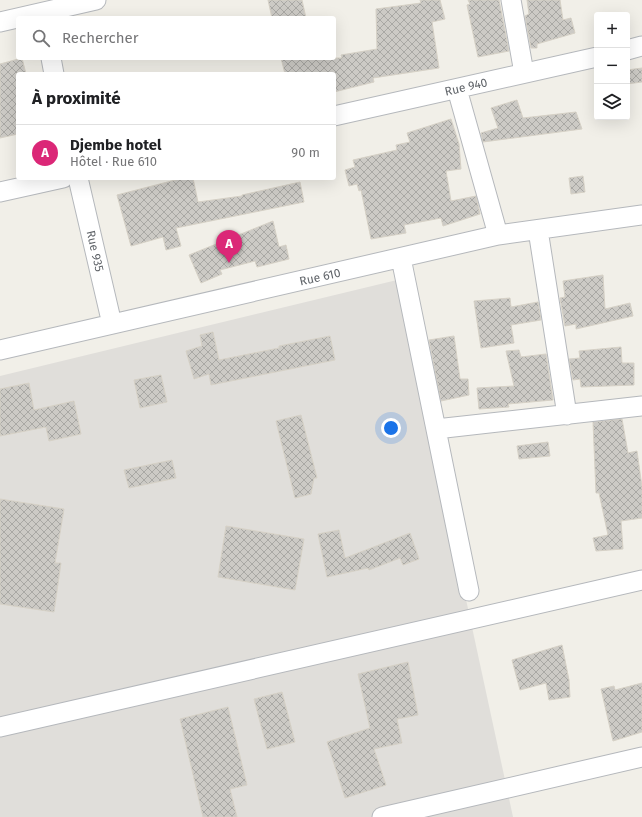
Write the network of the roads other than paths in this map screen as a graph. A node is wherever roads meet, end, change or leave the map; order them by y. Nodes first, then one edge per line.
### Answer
1 (96, 0) edge
2 (511, 0) edge
3 (40, 10) edge
4 (20, 16) edge
5 (16, 17) edge
6 (0, 22) edge
7 (642, 46) edge
8 (630, 49) edge
9 (594, 58) edge
10 (51, 60) edge
11 (54, 72) edge
12 (524, 73) junction
13 (457, 89) junction
14 (336, 116) edge
15 (54, 180) edge
16 (78, 180) edge
17 (0, 192) edge
18 (642, 215) edge
19 (538, 230) junction
20 (498, 235) junction
21 (401, 258) junction
22 (112, 324) junction
23 (0, 350) edge
24 (642, 406) edge
25 (566, 415) junction
26 (436, 429) junction
27 (642, 580) edge
28 (469, 591) dead end
29 (0, 727) edge
30 (642, 757) edge
31 (382, 817) edge

1 - 3 street
2 - 12 street
3 - 4 street
5 - 6 street
7 - 8 street
9 - 12 street, Rue 940
10 - 11 street
12 - 13 street, Rue 940
13 - 14 street, Rue 940
13 - 20 street
15 - 17 street
16 - 22 street, Rue 935
18 - 19 street, Rue 610
19 - 20 street, Rue 610
19 - 25 street
20 - 21 street, Rue 610
21 - 22 street, Rue 610
21 - 26 street
22 - 23 street, Rue 610
24 - 25 street
25 - 26 street
26 - 28 street
27 - 29 street
30 - 31 street

